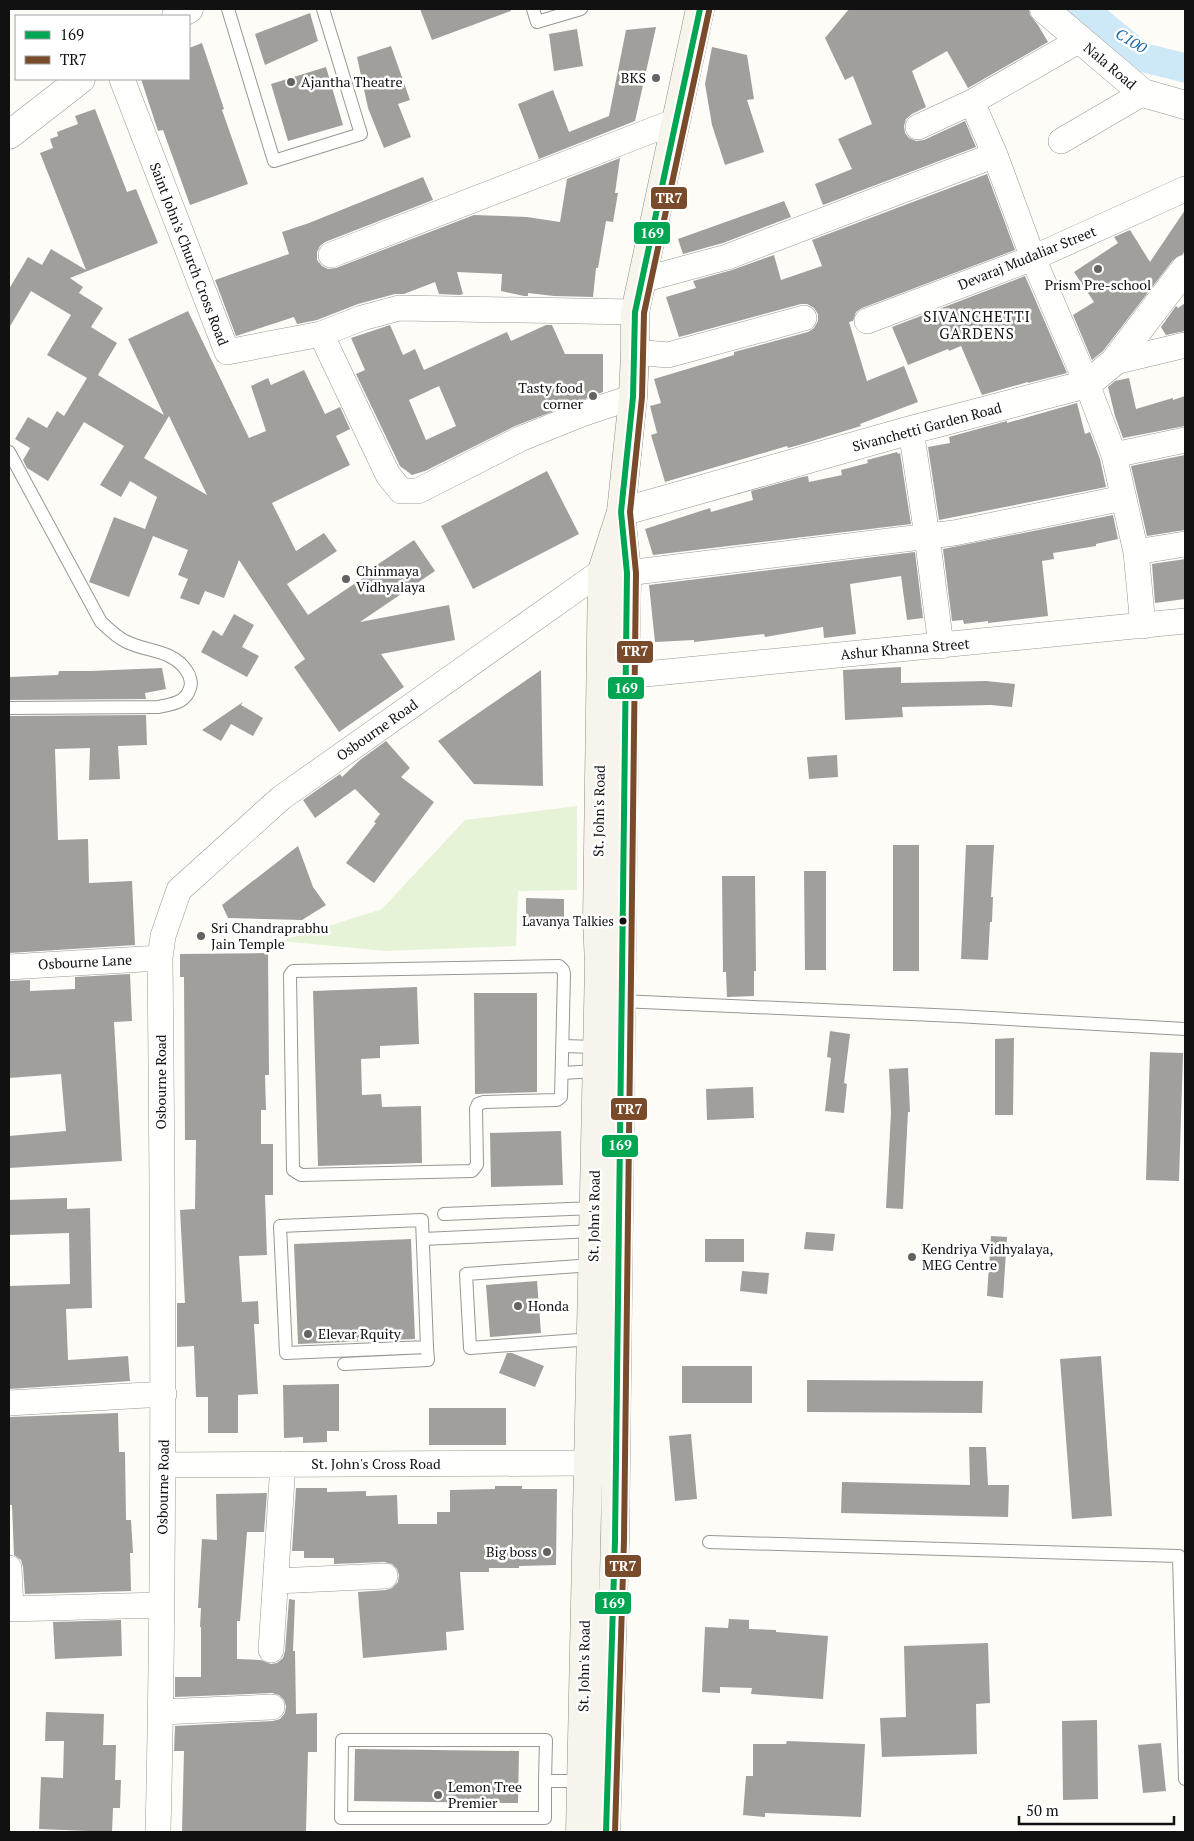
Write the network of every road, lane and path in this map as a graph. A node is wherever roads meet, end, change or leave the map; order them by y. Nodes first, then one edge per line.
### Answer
1 (189, 9) edge
2 (228, 9) edge
3 (323, 9) edge
4 (533, 9) edge
5 (581, 9) edge
6 (700, 9) edge
7 (1044, 9) edge
8 (178, 15) edge
9 (1080, 40) junction
10 (80, 80) edge
11 (122, 80) edge
12 (1142, 93) junction
13 (972, 102) junction
14 (1185, 105) edge
15 (676, 121) junction
16 (918, 127) dead end
17 (9, 135) edge
18 (1061, 140) dead end
19 (995, 155) junction
20 (1185, 189) edge
21 (331, 255) dead end
22 (1033, 258) junction
23 (1185, 269) edge
24 (642, 280) junction
25 (635, 312) junction
26 (804, 318) dead end
27 (867, 321) dead end
28 (320, 334) junction
29 (1185, 345) edge
30 (635, 352) junction
31 (1114, 362) junction
32 (1087, 384) junction
33 (633, 397) junction
34 (911, 430) junction
35 (1185, 440) edge
36 (9, 452) edge
37 (1114, 455) junction
38 (1123, 498) junction
39 (620, 512) junction
40 (928, 536) junction
41 (1185, 544) edge
42 (1136, 552) junction
43 (619, 571) junction
44 (1185, 621) edge
45 (1143, 626) junction
46 (941, 646) junction
47 (625, 676) junction
48 (9, 708) edge
49 (160, 958) junction
50 (9, 966) edge
51 (621, 1001) junction
52 (1185, 1029) edge
53 (563, 1046) junction
54 (596, 1059) junction
55 (562, 1072) junction
56 (554, 1210) junction
57 (444, 1214) dead end
58 (594, 1219) junction
59 (555, 1233) junction
60 (423, 1239) junction
61 (593, 1264) junction
62 (592, 1339) junction
63 (427, 1347) junction
64 (344, 1364) dead end
65 (164, 1394) junction
66 (9, 1403) edge
67 (589, 1463) junction
68 (282, 1464) junction
69 (163, 1465) junction
70 (709, 1542) dead end
71 (9, 1568) edge
72 (385, 1576) dead end
73 (276, 1581) junction
74 (161, 1606) junction
75 (10, 1609) edge
76 (271, 1650) dead end
77 (1183, 1653) edge
78 (272, 1707) dead end
79 (161, 1712) junction
80 (1185, 1779) edge
81 (545, 1782) junction
82 (581, 1782) junction
83 (158, 1832) edge
84 (580, 1832) edge
85 (606, 1832) edge

1 - 8 street
2 - 3 lane
4 - 5 lane
6 - 15 main road, St. John's Road
7 - 9 street, Nala Road
9 - 12 street, Nala Road
9 - 13 street
10 - 17 street
11 - 28 street, Saint John's Church Cross Road
12 - 14 street, Nala Road
12 - 18 street
13 - 16 street
13 - 19 street
15 - 21 street
15 - 24 main road, St. John's Road
19 - 22 street
19 - 24 street
20 - 22 street, Devaraj Mudaliar Street
22 - 27 street, Devaraj Mudaliar Street
22 - 32 street
23 - 31 street, Sivanchetti Garden Road
24 - 25 main road, St. John's Road
25 - 28 street, Saint John's Church Cross Road
25 - 30 main road, St. John's Road
26 - 30 street
28 - 33 street
29 - 31 street
30 - 33 main road, St. John's Road
31 - 32 street, Sivanchetti Garden Road
32 - 34 street, Sivanchetti Garden Road
32 - 37 street
33 - 39 main road, St. John's Road
34 - 39 street, Sivanchetti Garden Road
34 - 40 street
35 - 37 street
36 - 48 lane
37 - 38 street
38 - 40 street
38 - 42 street
39 - 43 main road, St. John's Road
40 - 43 street
40 - 46 street
41 - 42 street
42 - 45 street
43 - 47 main road, St. John's Road
43 - 49 street, Osbourne Road
43 - 54 main road, St. John's Road
44 - 45 street, Ashur Khanna Street
45 - 46 street, Ashur Khanna Street
46 - 47 street, Ashur Khanna Street
47 - 51 main road, St. John's Road
49 - 50 street, Osbourne Lane
49 - 65 street, Osbourne Road
51 - 52 lane
51 - 85 main road, St. John's Road
53 - 54 lane
53 - 55 lane
53 - 55 lane
54 - 55 lane
54 - 58 main road, St. John's Road
56 - 57 lane
56 - 58 lane
56 - 59 lane
58 - 59 lane
58 - 61 main road, St. John's Road
59 - 60 lane
60 - 63 lane
60 - 63 lane
61 - 62 main road, St. John's Road
61 - 62 lane
62 - 67 main road, St. John's Road
63 - 64 lane
65 - 66 street
65 - 69 street, Osbourne Road
67 - 68 street, St. John's Cross Road
67 - 82 main road, St. John's Road
68 - 69 street, St. John's Cross Road
68 - 73 street
69 - 74 street, Osbourne Road
70 - 77 lane
71 - 75 street
72 - 73 street
73 - 76 street
74 - 75 street
74 - 79 street, Osbourne Road
77 - 80 lane
78 - 79 street
79 - 83 street, Osbourne Road
81 - 81 lane
81 - 82 lane
82 - 84 main road, St. John's Road

